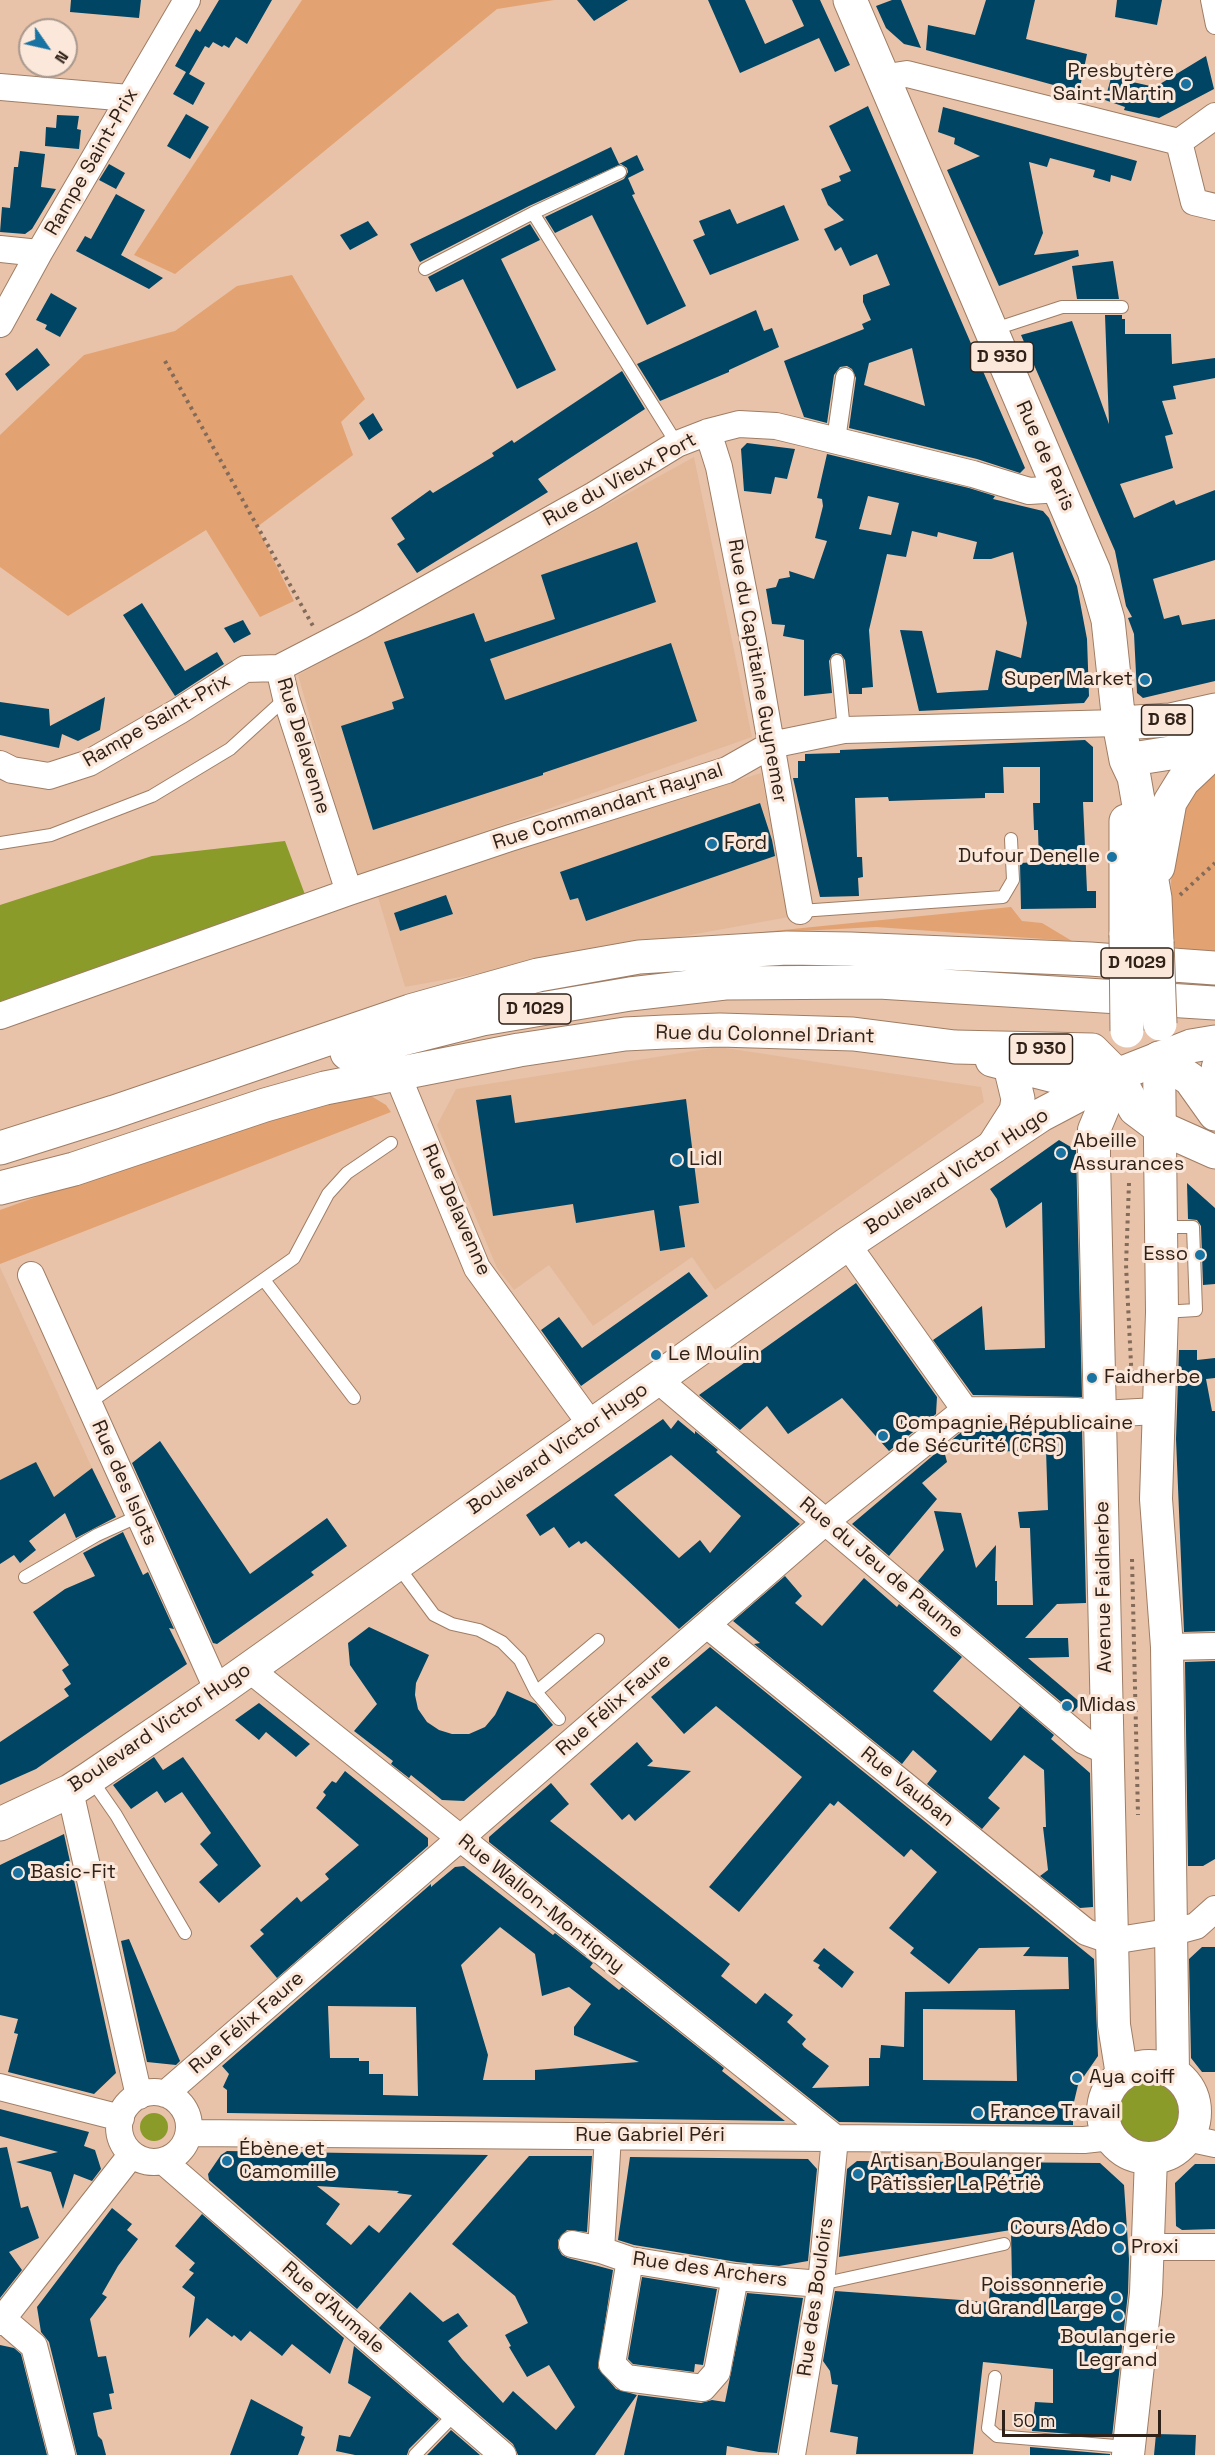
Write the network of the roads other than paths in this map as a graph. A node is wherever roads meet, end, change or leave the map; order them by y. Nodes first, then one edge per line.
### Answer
1 (187, 0) edge
2 (850, 0) edge
3 (1210, 0) edge
4 (1215, 25) edge
5 (881, 78) junction
6 (0, 87) edge
7 (129, 98) junction
8 (1215, 116) edge
9 (1179, 142) junction
10 (620, 172) dead end
11 (1205, 205) edge
12 (533, 213) junction
13 (0, 249) edge
14 (39, 253) junction
15 (425, 269) dead end
16 (1122, 307) dead end
17 (0, 324) edge
18 (991, 330) junction
19 (845, 377) dead end
20 (708, 432) junction
21 (836, 440) junction
22 (677, 444) junction
23 (1060, 489) junction
24 (837, 661) dead end
25 (279, 668) junction
26 (286, 698) junction
27 (1215, 710) edge
28 (1119, 723) junction
29 (844, 730) junction
30 (1215, 740) edge
31 (771, 745) junction
32 (1215, 751) edge
33 (1125, 760) junction
34 (0, 764) edge
35 (1011, 839) dead end
36 (0, 843) edge
37 (349, 892) junction
38 (800, 911) joint
39 (1148, 923) junction
40 (1215, 968) edge
41 (1215, 1003) edge
42 (0, 1016) edge
43 (1215, 1042) edge
44 (955, 1047) junction
45 (1159, 1058) junction
46 (1010, 1066) junction
47 (1215, 1066) edge
48 (397, 1074) junction
49 (1117, 1075) junction
50 (1212, 1109) edge
51 (1159, 1127) junction
52 (391, 1143) dead end
53 (993, 1147) junction
54 (0, 1148) edge
55 (1215, 1152) edge
56 (0, 1167) edge
57 (0, 1188) edge
58 (848, 1244) junction
59 (31, 1275) dead end
60 (264, 1280) junction
61 (657, 1379) junction
62 (354, 1398) dead end
63 (1158, 1398) junction
64 (89, 1403) junction
65 (965, 1410) junction
66 (1101, 1414) junction
67 (592, 1426) junction
68 (139, 1516) junction
69 (826, 1521) junction
70 (396, 1564) junction
71 (25, 1577) dead end
72 (707, 1625) junction
73 (598, 1640) dead end
74 (1215, 1646) edge
75 (1167, 1662) junction
76 (249, 1669) junction
77 (218, 1691) junction
78 (536, 1692) junction
79 (559, 1719) dead end
80 (1108, 1752) junction
81 (80, 1784) junction
82 (0, 1824) edge
83 (459, 1839) junction
84 (1215, 1909) edge
85 (1171, 1931) junction
86 (186, 1933) dead end
87 (1112, 1941) junction
88 (1173, 2072) junction
89 (1122, 2075) junction
90 (0, 2087) edge
91 (165, 2094) junction
92 (139, 2096) junction
93 (121, 2118) junction
94 (189, 2133) junction
95 (608, 2136) junction
96 (1111, 2136) junction
97 (835, 2138) junction
98 (1201, 2141) edge
99 (132, 2154) junction
100 (1151, 2158) junction
101 (163, 2161) junction
102 (572, 2244) dead end
103 (1004, 2244) dead end
104 (1149, 2247) junction
105 (1215, 2247) edge
106 (601, 2250) junction
107 (630, 2260) junction
108 (735, 2277) junction
109 (820, 2284) junction
110 (1, 2319) edge
111 (995, 2377) dead end
112 (455, 2414) junction
113 (1129, 2451) edge
114 (62, 2455) edge
115 (415, 2455) edge
116 (503, 2455) edge
117 (792, 2455) edge

1 - 7 street, Rampe Saint-Prix
2 - 5 main road, Rue de Paris / D 930
3 - 4 street
5 - 9 street
5 - 18 main road, Rue de Paris / D 930
6 - 7 street
7 - 14 street, Rampe Saint-Prix
8 - 9 street
9 - 11 street
10 - 12 lane
12 - 15 lane
12 - 22 lane
13 - 14 street
14 - 17 street, Rampe Saint-Prix
16 - 18 lane
18 - 23 main road, Rue de Paris / D 930
19 - 21 street
20 - 21 street, Rue du Vieux Port
20 - 22 street, Rue du Vieux Port
20 - 31 street, Rue du Capitaine Guynemer
21 - 23 street, Rue du Vieux Port
22 - 25 street, Rue du Vieux Port
23 - 28 main road, Rue de Paris / D 930
24 - 29 lane
25 - 26 street, Rue Delavenne
25 - 34 street, Rampe Saint-Prix
26 - 36 lane
26 - 37 street, Rue Delavenne
27 - 28 main road, D 68
28 - 29 street, Rue Commandant Raynal
28 - 33 main road, Rue de Paris / D 930
29 - 31 street, Rue Commandant Raynal
30 - 33 main road, D 68
31 - 37 street, Rue Commandant Raynal
31 - 38 street, Rue du Capitaine Guynemer
32 - 39 main road
33 - 39 main road, Rue de Paris / D 930
33 - 39 main road, Rue de Paris / D 930
35 - 38 lane
37 - 42 street, Rue Commandant Raynal
39 - 45 main road, D 930, bridge
39 - 49 main road, D 930, bridge
40 - 54 main road, D 1029
41 - 56 main road, D 1029
43 - 45 main road
44 - 46 main road, D 930
44 - 48 main road, Rue du Colonnel Driant
44 - 49 main road, D 930
45 - 49 main road
45 - 50 main road
45 - 51 street
46 - 49 main road
46 - 53 main road
47 - 50 street
48 - 57 main road, Rue du Colonnel Driant
48 - 67 street, Rue Delavenne
49 - 51 main road
49 - 53 main road, Boulevard Victor Hugo
49 - 66 street, Avenue Faidherbe
51 - 55 main road
51 - 63 street
52 - 60 lane
53 - 58 main road, Boulevard Victor Hugo
58 - 61 main road, Boulevard Victor Hugo
58 - 65 street
59 - 64 street, Rue des Islots
60 - 62 lane
60 - 64 lane
61 - 67 main road, Boulevard Victor Hugo
61 - 69 street, Rue du Jeu de Paume
63 - 66 street
63 - 75 street
64 - 68 street, Rue des Islots
65 - 66 street
65 - 69 street, Rue Félix Faure
66 - 80 street, Avenue Faidherbe
67 - 70 main road, Boulevard Victor Hugo
68 - 71 lane
68 - 77 street, Rue des Islots
69 - 72 street, Rue Félix Faure
69 - 80 street, Rue du Jeu de Paume
70 - 76 main road, Boulevard Victor Hugo
70 - 78 lane
72 - 83 street, Rue Félix Faure
72 - 87 street, Rue Vauban
73 - 78 lane
74 - 75 street
75 - 85 street
76 - 77 main road, Boulevard Victor Hugo
76 - 83 street, Rue Wallon-Montigny
77 - 81 main road, Boulevard Victor Hugo
78 - 79 lane
80 - 87 street, Avenue Faidherbe
81 - 82 main road, Boulevard Victor Hugo
81 - 86 lane
81 - 92 street
83 - 91 street, Rue Félix Faure
83 - 97 street, Rue Wallon-Montigny
84 - 85 street
85 - 87 street
85 - 88 street
87 - 89 street, Avenue Faidherbe
88 - 89 street
88 - 98 street
89 - 96 street
90 - 93 street
91 - 92 street
91 - 94 street
92 - 93 street
93 - 99 street
94 - 95 street, Rue Gabriel Péri
94 - 101 street
95 - 97 street, Rue Gabriel Péri
95 - 106 street
96 - 97 street, Rue Gabriel Péri
96 - 100 street
97 - 109 street, Rue des Bouloirs
98 - 100 street
99 - 101 street
99 - 110 street
100 - 104 street
101 - 112 street, Rue d'Aumale
102 - 106 street, Rue des Archers
103 - 109 lane
104 - 105 street
104 - 113 street
106 - 107 street, Rue des Archers
107 - 108 street, Rue des Archers
107 - 108 street
108 - 109 street, Rue des Archers
109 - 117 street, Rue des Bouloirs
110 - 114 street
111 - 113 lane
112 - 115 lane
112 - 116 street, Rue d'Aumale

